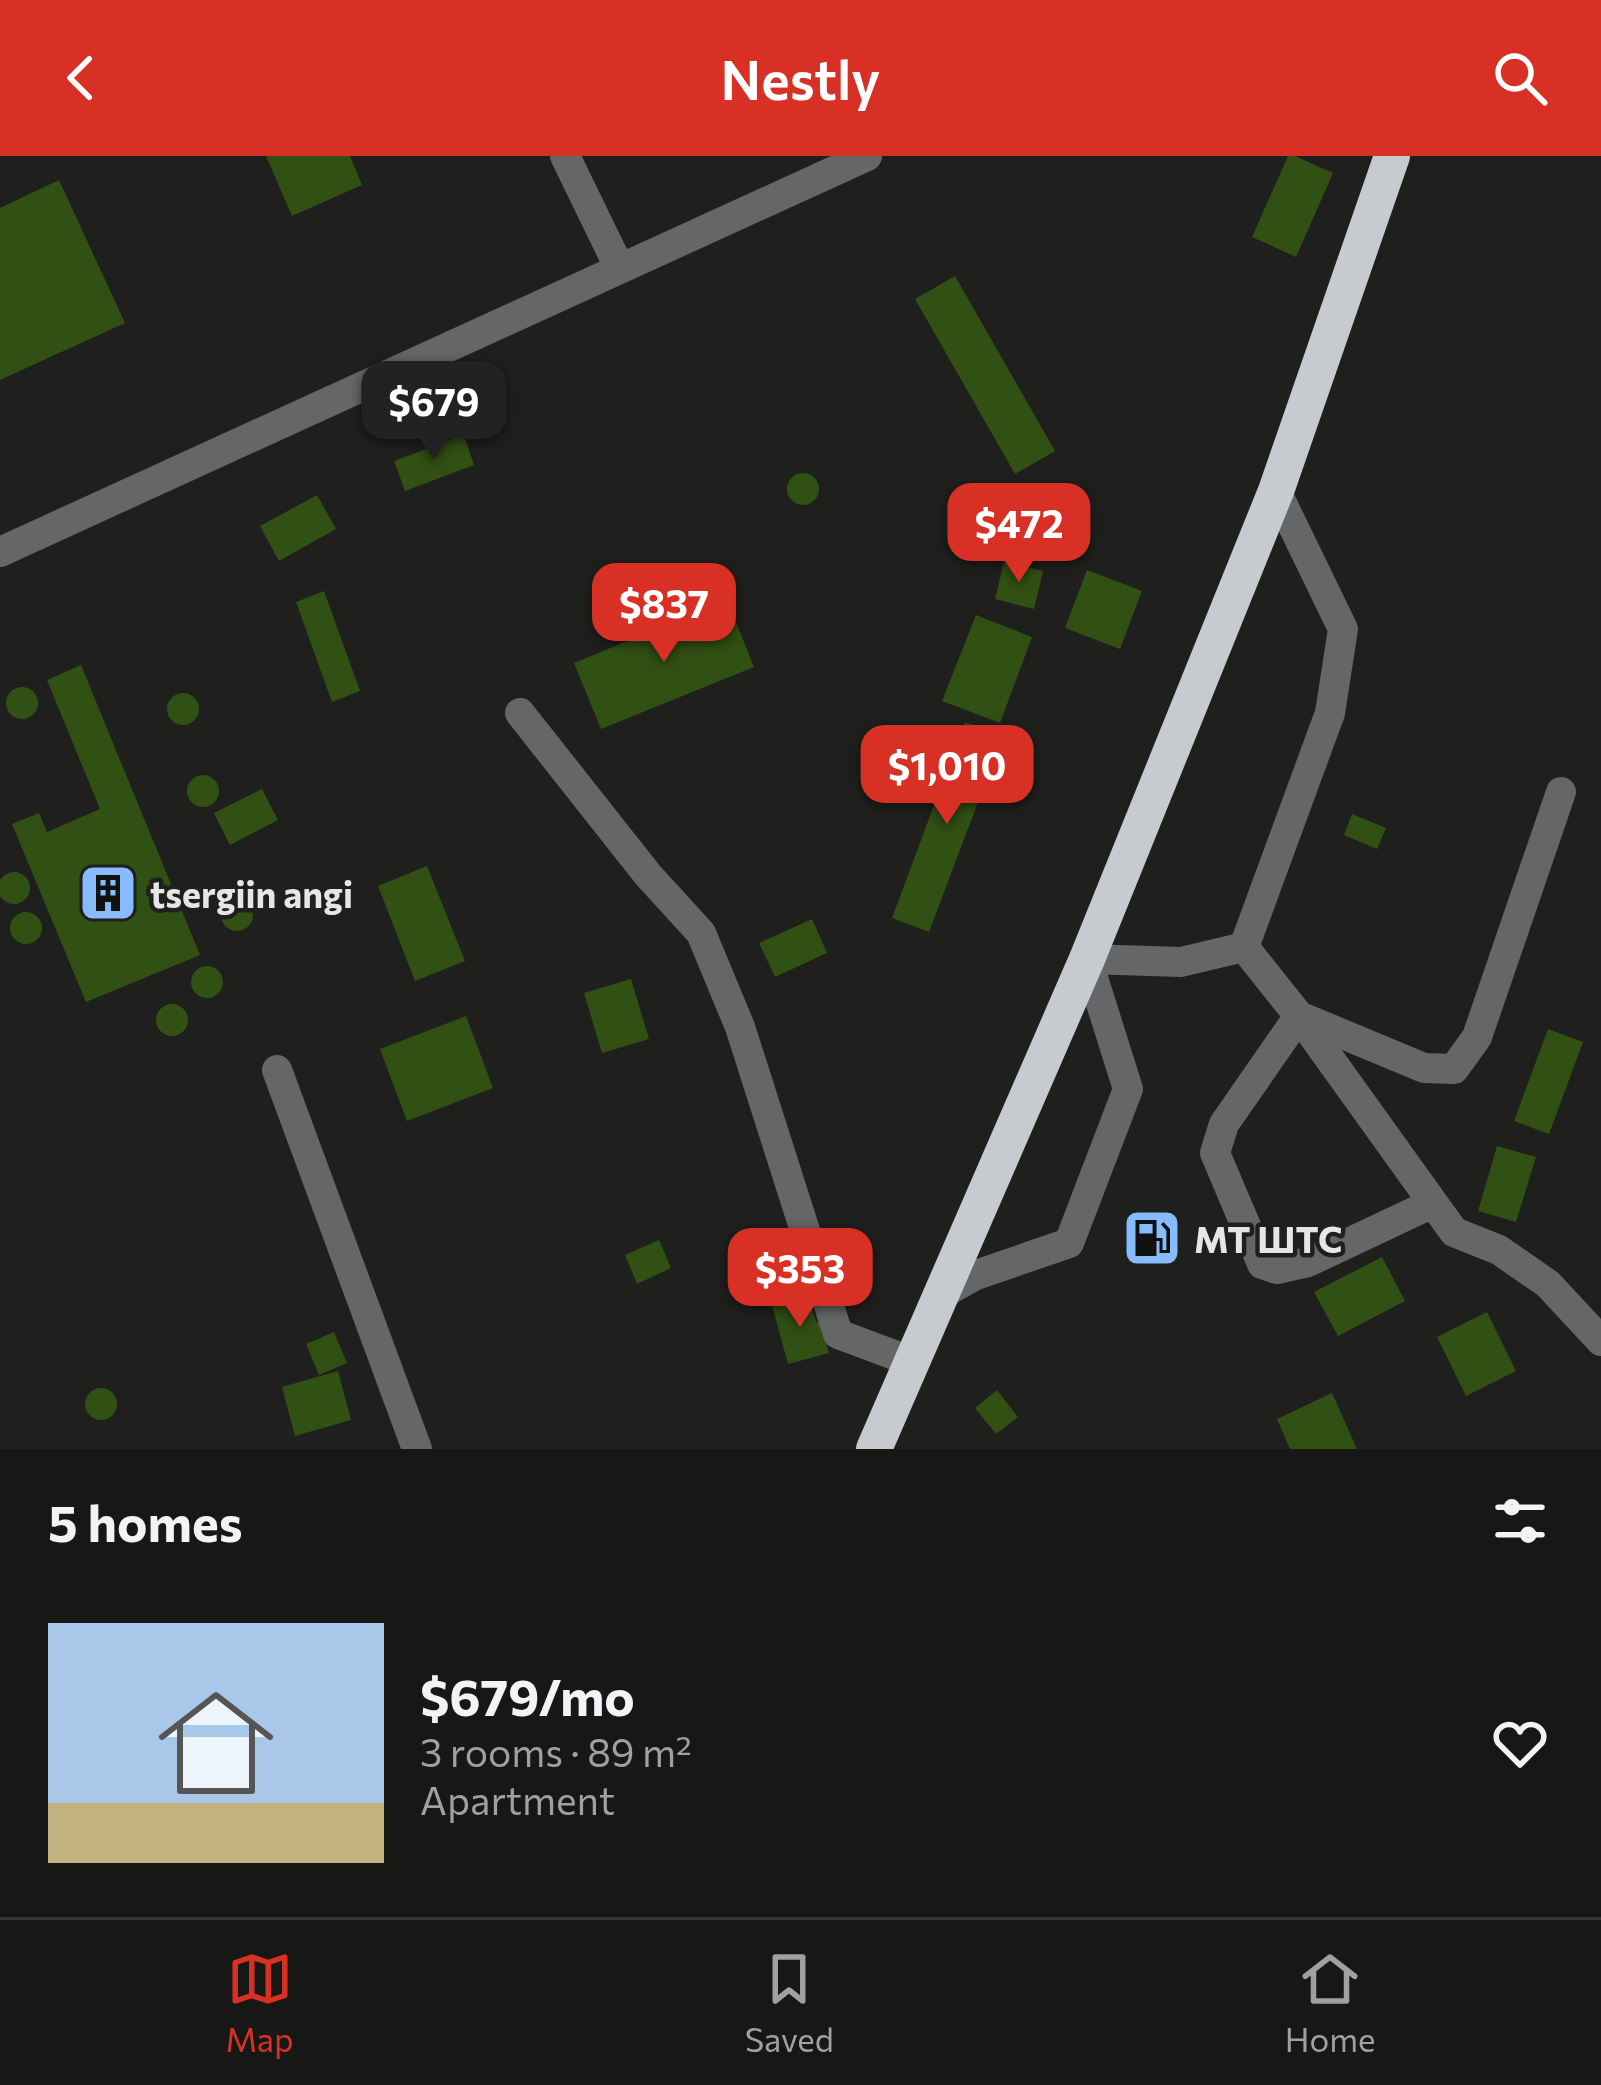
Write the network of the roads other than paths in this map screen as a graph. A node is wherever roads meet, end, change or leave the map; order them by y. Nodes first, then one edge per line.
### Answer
1 (565, 156) edge
2 (867, 156) edge
3 (1392, 156) edge
4 (619, 267) junction
5 (1276, 491) junction
6 (0, 552) edge
7 (520, 713) dead end
8 (1561, 792) dead end
9 (1244, 947) junction
10 (1087, 959) junction
11 (1299, 1016) junction
12 (277, 1070) dead end
13 (1433, 1203) junction
14 (940, 1294) junction
15 (1601, 1340) edge
16 (914, 1362) junction
17 (417, 1449) edge
18 (874, 1449) edge

1 - 4 street
2 - 4 street
3 - 5 highway
4 - 6 street
5 - 9 street
5 - 10 highway
7 - 16 street
8 - 11 street
9 - 10 street
9 - 11 street
10 - 14 highway
10 - 14 street
11 - 13 street
11 - 13 street
12 - 17 street
13 - 15 street
14 - 16 highway
16 - 18 highway

